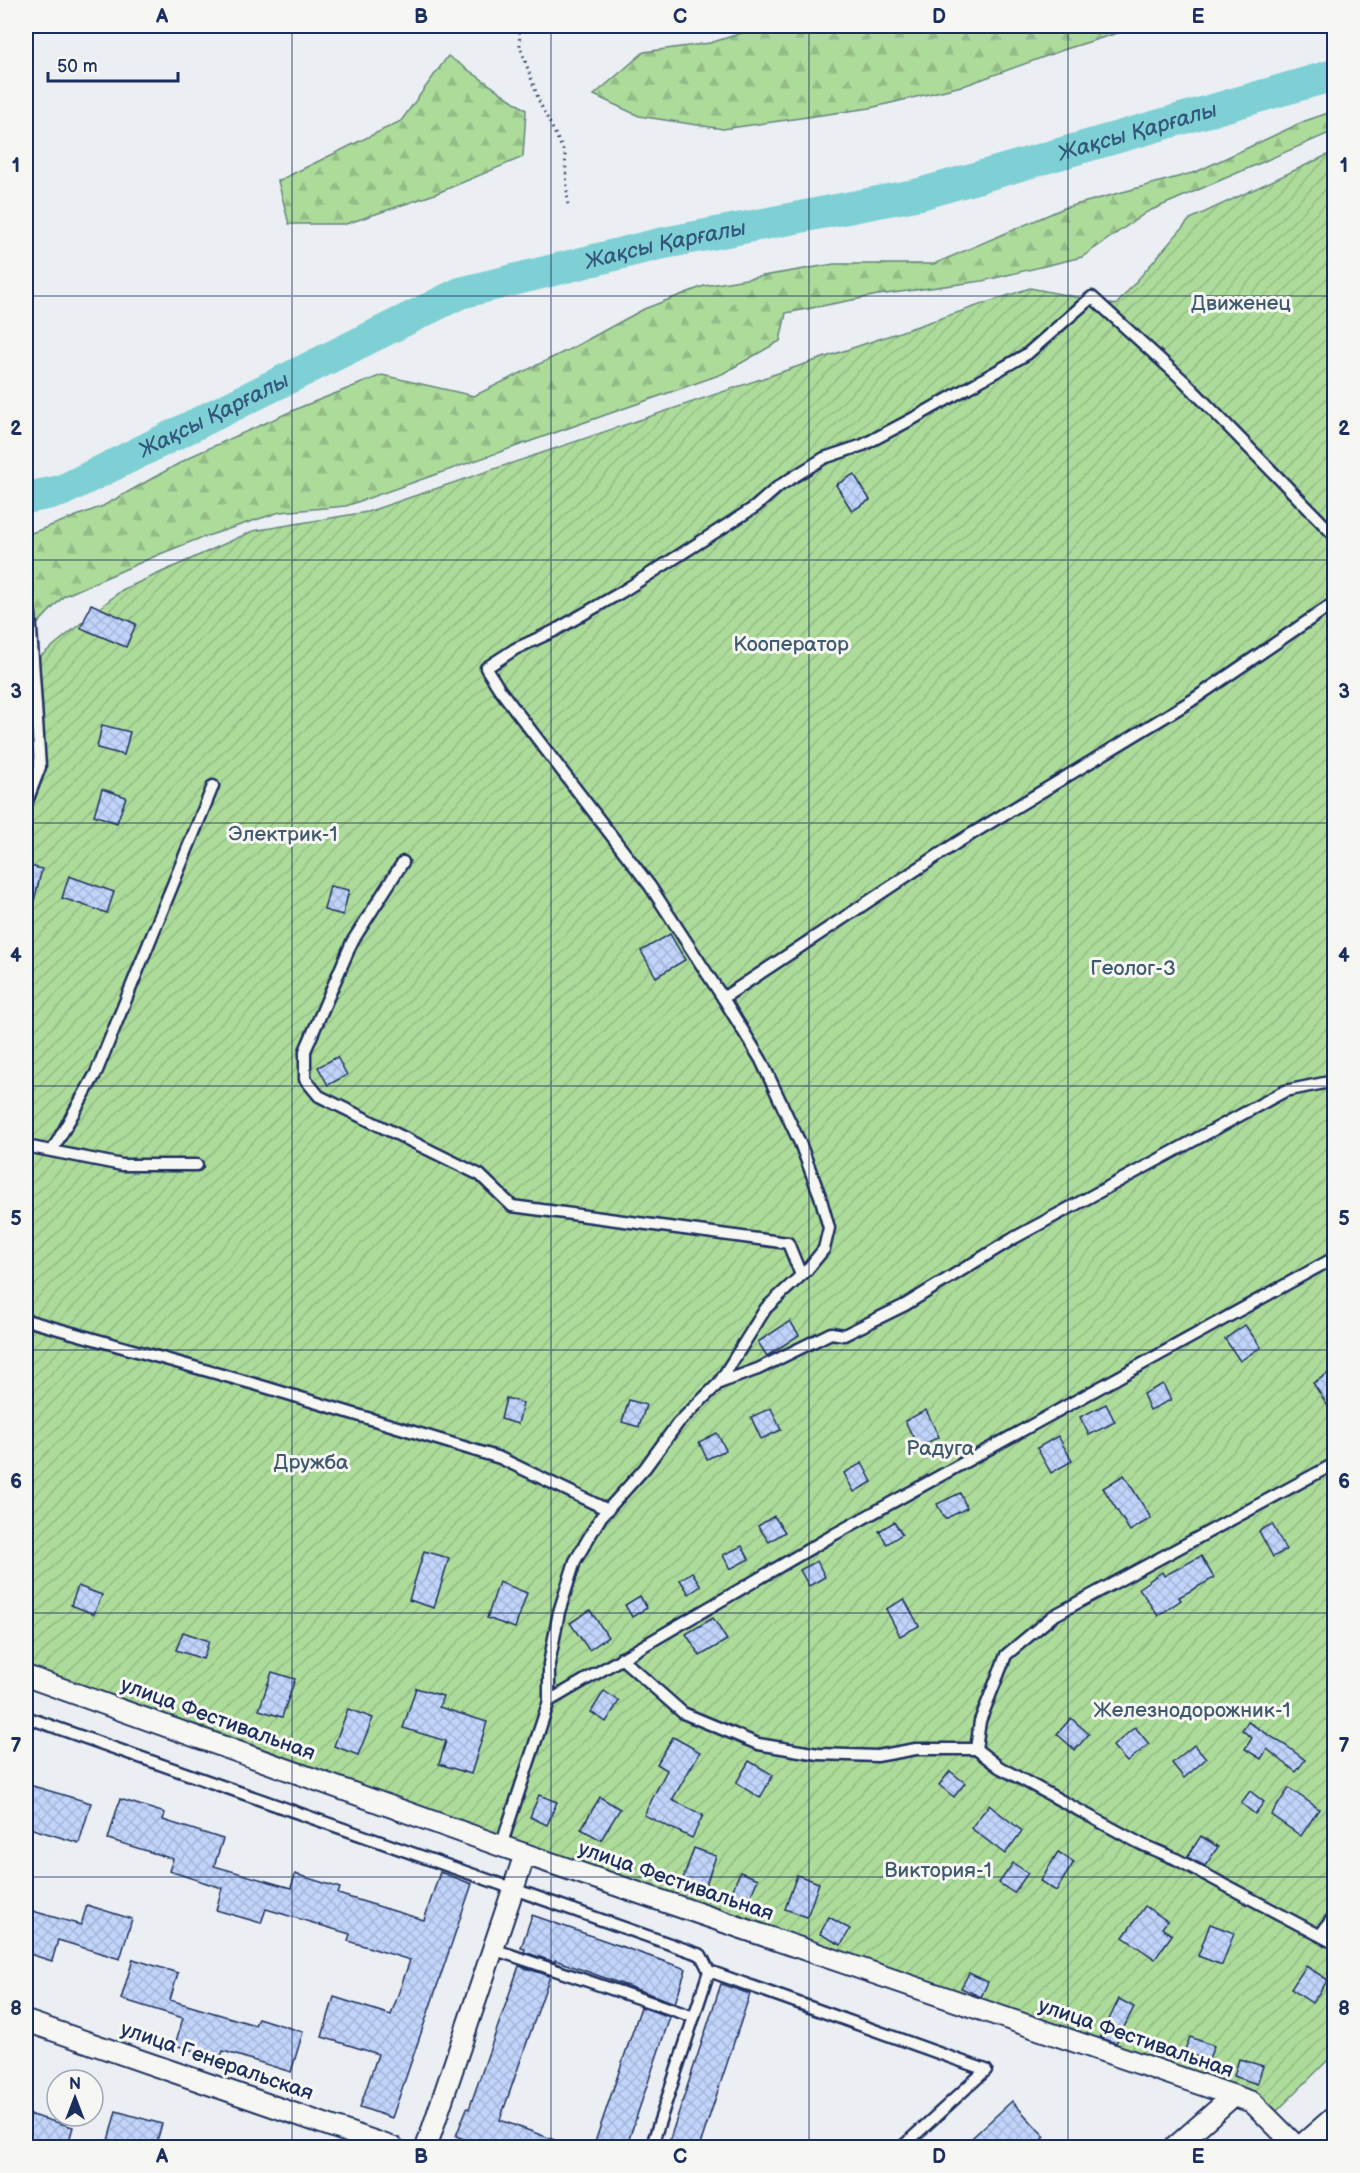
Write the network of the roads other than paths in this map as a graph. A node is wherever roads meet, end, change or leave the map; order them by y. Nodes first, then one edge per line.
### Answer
1 (1335, 535) edge
2 (1335, 603) edge
3 (30, 614) dead end
4 (213, 786) dead end
5 (26, 804) edge
6 (403, 862) dead end
7 (723, 998) junction
8 (1335, 1081) edge
9 (26, 1146) edge
10 (52, 1151) junction
11 (197, 1165) dead end
12 (1335, 1258) edge
13 (801, 1275) junction
14 (26, 1320) edge
15 (719, 1383) junction
16 (1335, 1464) edge
17 (608, 1510) junction
18 (621, 1658) junction
19 (26, 1676) edge
20 (549, 1701) junction
21 (26, 1717) edge
22 (976, 1749) junction
23 (501, 1846) junction
24 (525, 1854) junction
25 (513, 1890) junction
26 (1335, 1916) edge
27 (1321, 1934) junction
28 (1335, 1943) edge
29 (493, 1949) junction
30 (709, 1971) junction
31 (694, 2017) junction
32 (26, 2021) edge
33 (1233, 2096) junction
34 (1335, 2121) edge
35 (394, 2148) edge
36 (426, 2148) edge
37 (651, 2148) edge
38 (901, 2148) edge
39 (1174, 2148) edge
40 (1298, 2148) edge
41 (1303, 2148) edge

1 - 7 lane
2 - 7 lane
3 - 5 lane
4 - 10 lane
6 - 13 lane
7 - 13 lane
8 - 15 lane
9 - 10 lane
10 - 11 lane
12 - 18 lane
13 - 15 lane
14 - 17 lane
15 - 17 lane
16 - 22 lane
17 - 20 lane
18 - 20 lane
18 - 22 lane
19 - 23 street, улица Фестивальная
20 - 23 lane
21 - 25 lane
22 - 27 lane
23 - 24 street, улица Фестивальная
24 - 25 street
24 - 33 street, улица Фестивальная
25 - 29 street
25 - 30 lane
26 - 27 lane
27 - 28 lane
29 - 31 lane
29 - 36 street
30 - 31 lane
30 - 38 lane
31 - 37 lane
32 - 35 street, улица Генеральская
33 - 39 street
33 - 40 street, улица Фестивальная
34 - 41 street

